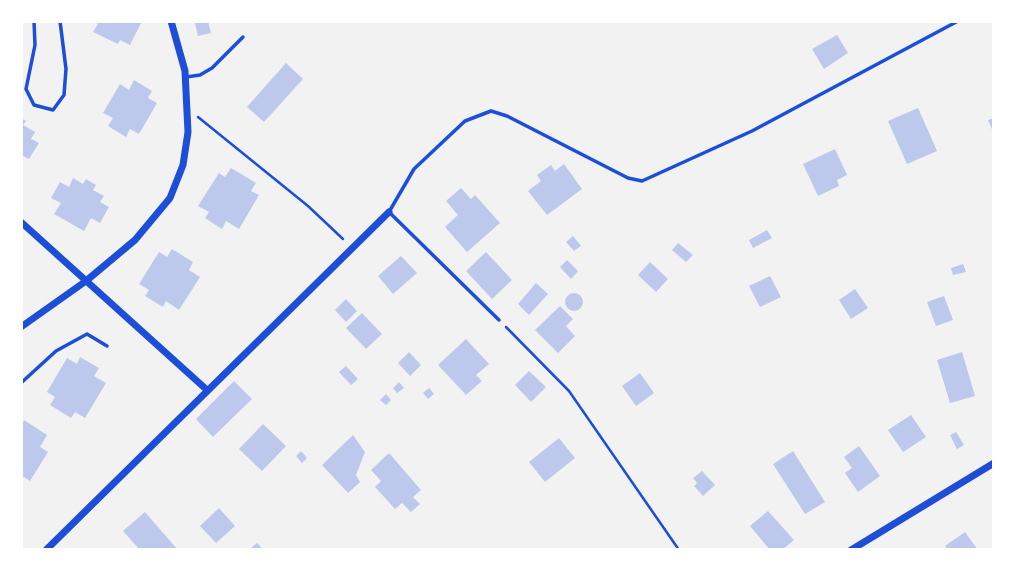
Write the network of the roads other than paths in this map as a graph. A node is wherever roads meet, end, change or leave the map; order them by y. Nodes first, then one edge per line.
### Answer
1 (34, 21) edge
2 (60, 21) edge
3 (171, 21) edge
4 (958, 21) edge
5 (243, 37) dead end
6 (186, 77) junction
7 (389, 212) junction
8 (21, 222) edge
9 (86, 281) junction
10 (499, 320) road end
11 (21, 327) edge
12 (107, 346) dead end
13 (21, 383) edge
14 (207, 390) junction
15 (994, 463) edge
16 (46, 550) edge
17 (851, 550) edge

1 - 2 lane
3 - 6 street
4 - 7 lane
5 - 6 lane
6 - 9 street
7 - 10 lane
7 - 14 street
8 - 9 street
9 - 11 street
9 - 14 street
12 - 13 lane
14 - 16 street
15 - 17 street

